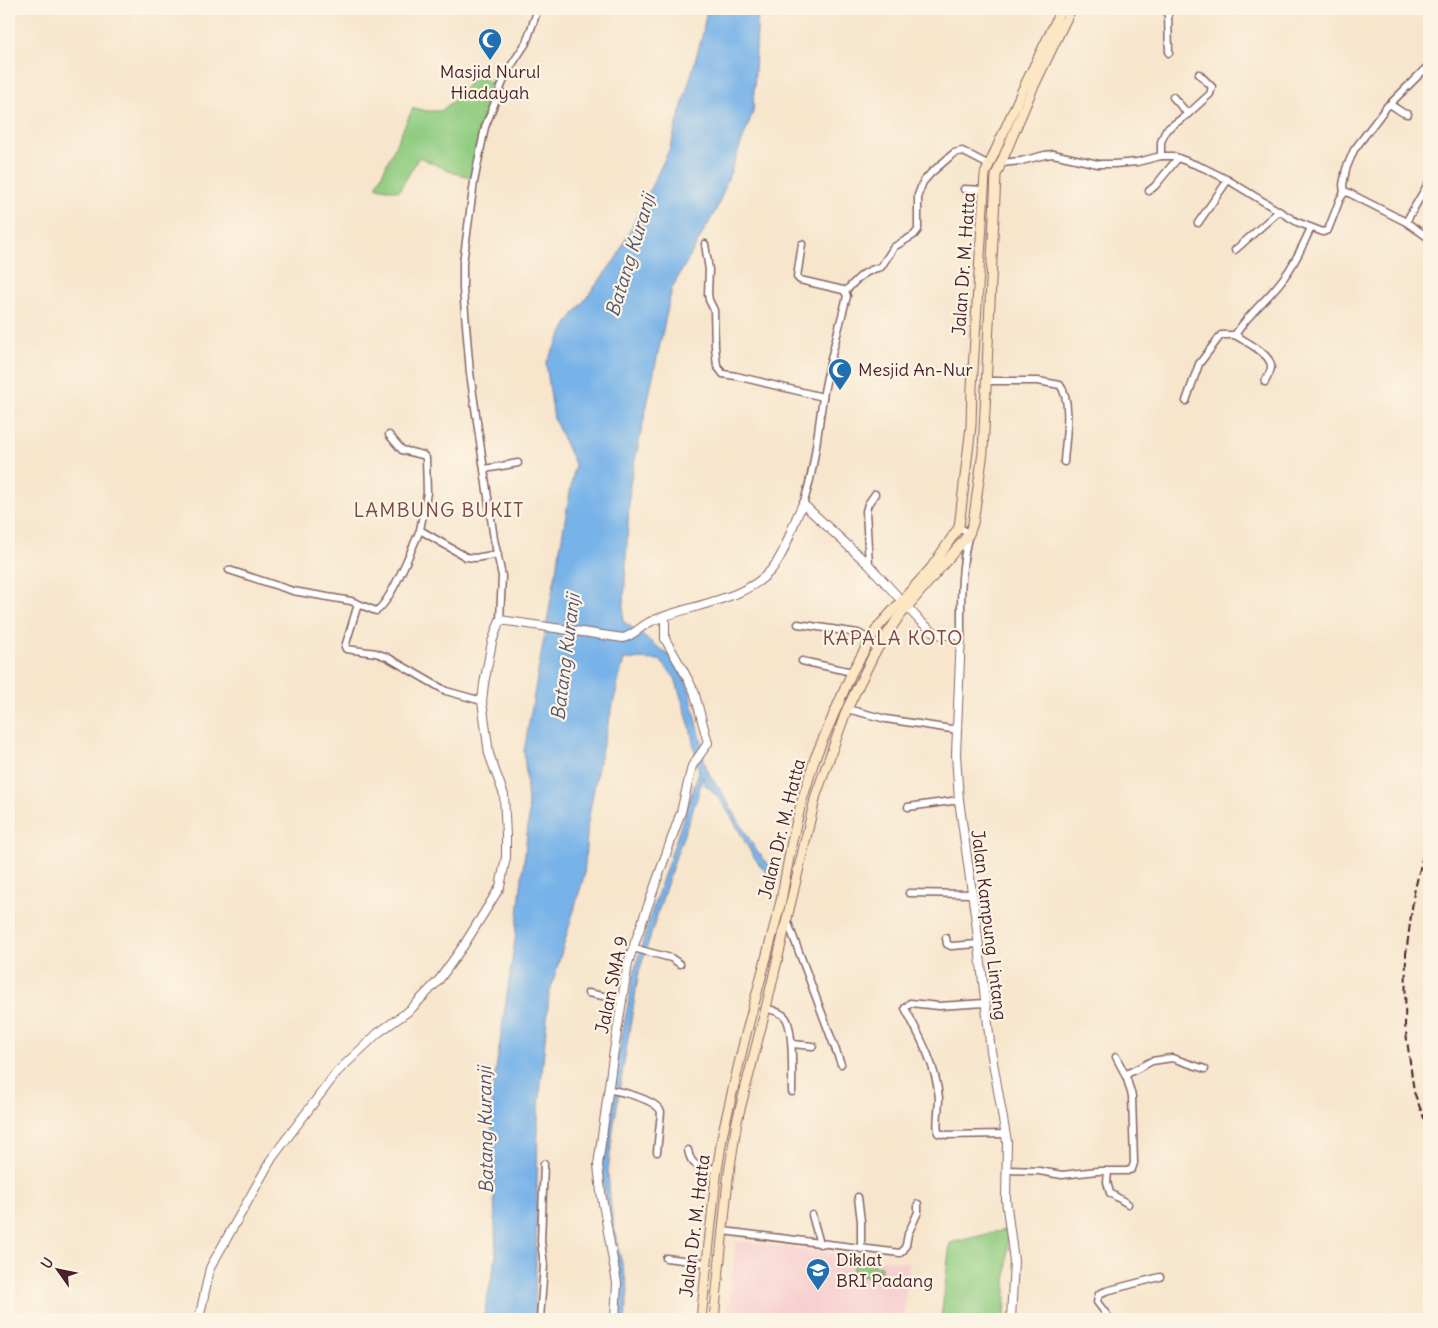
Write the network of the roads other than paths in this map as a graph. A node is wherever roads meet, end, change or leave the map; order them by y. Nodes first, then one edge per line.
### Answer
1 (538, 9) edge
2 (1060, 9) edge
3 (1071, 9) edge
4 (1165, 9) edge
5 (1169, 53) dead end
6 (1429, 65) edge
7 (1199, 74) dead end
8 (1173, 97) dead end
9 (1389, 105) junction
10 (1188, 114) junction
11 (1408, 114) dead end
12 (1161, 156) junction
13 (1178, 158) junction
14 (1001, 163) junction
15 (989, 165) junction
16 (1228, 180) junction
17 (1429, 182) edge
18 (964, 189) dead end
19 (985, 190) junction
20 (1149, 190) dead end
21 (1344, 193) junction
22 (1278, 212) junction
23 (1406, 222) junction
24 (1198, 223) dead end
25 (1311, 228) junction
26 (1429, 238) edge
27 (705, 244) dead end
28 (802, 244) dead end
29 (1235, 250) dead end
30 (845, 292) junction
31 (1234, 335) junction
32 (975, 350) junction
33 (987, 350) junction
34 (986, 381) junction
35 (1265, 382) dead end
36 (823, 397) junction
37 (1186, 401) dead end
38 (389, 435) dead end
39 (1064, 462) dead end
40 (518, 463) dead end
41 (485, 469) junction
42 (875, 494) dead end
43 (802, 504) junction
44 (960, 527) junction
45 (420, 530) junction
46 (968, 534) junction
47 (498, 554) junction
48 (869, 565) junction
49 (229, 570) dead end
50 (358, 604) junction
51 (904, 604) junction
52 (665, 617) junction
53 (500, 620) junction
54 (798, 624) dead end
55 (961, 635) junction
56 (871, 640) junction
57 (802, 662) dead end
58 (852, 672) junction
59 (482, 701) junction
60 (848, 709) junction
61 (958, 730) junction
62 (959, 800) junction
63 (908, 807) dead end
64 (909, 893) dead end
65 (972, 894) junction
66 (787, 919) junction
67 (946, 938) dead end
68 (978, 944) junction
69 (636, 949) junction
70 (680, 964) dead end
71 (588, 993) dead end
72 (623, 1000) junction
73 (985, 1003) junction
74 (766, 1008) junction
75 (792, 1044) junction
76 (813, 1046) dead end
77 (1116, 1057) dead end
78 (841, 1064) dead end
79 (1205, 1069) dead end
80 (1126, 1075) junction
81 (613, 1091) junction
82 (792, 1092) dead end
83 (1006, 1134) junction
84 (688, 1150) dead end
85 (657, 1152) dead end
86 (544, 1164) dead end
87 (1007, 1170) junction
88 (1108, 1172) junction
89 (716, 1173) junction
90 (728, 1179) junction
91 (858, 1197) dead end
92 (918, 1204) dead end
93 (1128, 1204) dead end
94 (812, 1215) dead end
95 (723, 1231) junction
96 (820, 1244) junction
97 (861, 1249) junction
98 (666, 1258) dead end
99 (706, 1263) junction
100 (1160, 1277) dead end
101 (199, 1319) edge
102 (540, 1319) edge
103 (615, 1319) edge
104 (701, 1319) edge
105 (714, 1319) edge
106 (1011, 1319) edge
107 (1110, 1319) edge

1 - 41 street
2 - 15 main road, Jalan Dr. M. Hatta
3 - 14 main road, Jalan Dr. M. Hatta
4 - 5 street
6 - 9 street
7 - 10 street
8 - 10 street
9 - 11 street
9 - 21 street
10 - 12 street
12 - 13 street
12 - 14 street
13 - 16 street
13 - 20 street
14 - 33 main road, Jalan Dr. M. Hatta
15 - 19 main road, Jalan Dr. M. Hatta
15 - 30 street
16 - 22 street
16 - 24 street
17 - 23 street
18 - 19 street
19 - 32 main road, Jalan Dr. M. Hatta
21 - 23 street
21 - 25 street
22 - 25 street
22 - 29 street
23 - 26 street
25 - 31 street
27 - 36 street
28 - 30 street
30 - 36 street
31 - 35 street
31 - 37 street
32 - 33 main road
32 - 44 main road, Jalan Dr. M. Hatta
33 - 34 main road, Jalan Dr. M. Hatta
34 - 39 street
34 - 46 main road, Jalan Dr. M. Hatta
36 - 43 street
38 - 45 street
40 - 41 street
41 - 47 street
42 - 48 street
43 - 48 street
43 - 52 street
44 - 46 street
44 - 51 main road, Jalan Dr. M. Hatta
45 - 47 street
45 - 50 street
46 - 51 main road, Jalan Dr. M. Hatta
46 - 55 street, Jalan Kampung Lintang
47 - 53 street
48 - 51 street
49 - 50 street
50 - 59 street
51 - 55 street
51 - 56 main road, Jalan Dr. M. Hatta
51 - 60 main road, Jalan Dr. M. Hatta
52 - 53 street
52 - 69 street, Jalan SMA 9
53 - 59 street
54 - 56 street
55 - 61 street, Jalan Kampung Lintang
56 - 58 main road, Jalan Dr. M. Hatta
57 - 58 street
58 - 89 main road, Jalan Dr. M. Hatta
59 - 101 street
60 - 61 street
60 - 66 main road, Jalan Dr. M. Hatta
61 - 62 street, Jalan Kampung Lintang
62 - 63 street
62 - 65 street, Jalan Kampung Lintang
64 - 65 street
65 - 68 street, Jalan Kampung Lintang
66 - 74 main road, Jalan Dr. M. Hatta
66 - 78 street
67 - 68 street
68 - 73 street, Jalan Kampung Lintang
69 - 70 street
69 - 72 street, Jalan SMA 9
71 - 72 street
72 - 81 street, Jalan SMA 9
73 - 83 street, Jalan Kampung Lintang
73 - 83 street
74 - 75 street
74 - 90 main road, Jalan Dr. M. Hatta
75 - 76 street
75 - 82 street
77 - 80 street
79 - 80 street
80 - 88 street
81 - 85 street
81 - 103 street, Jalan SMA 9
83 - 87 street, Jalan Kampung Lintang
84 - 89 street
86 - 102 street
87 - 88 street
87 - 106 street, Jalan Kampung Lintang
88 - 93 street
89 - 90 main road
89 - 99 main road, Jalan Dr. M. Hatta
90 - 95 main road, Jalan Dr. M. Hatta
91 - 97 street
92 - 97 street
94 - 96 street
95 - 96 street
95 - 105 main road, Jalan Dr. M. Hatta
96 - 97 street
98 - 99 street
99 - 104 main road, Jalan Dr. M. Hatta
100 - 107 street

